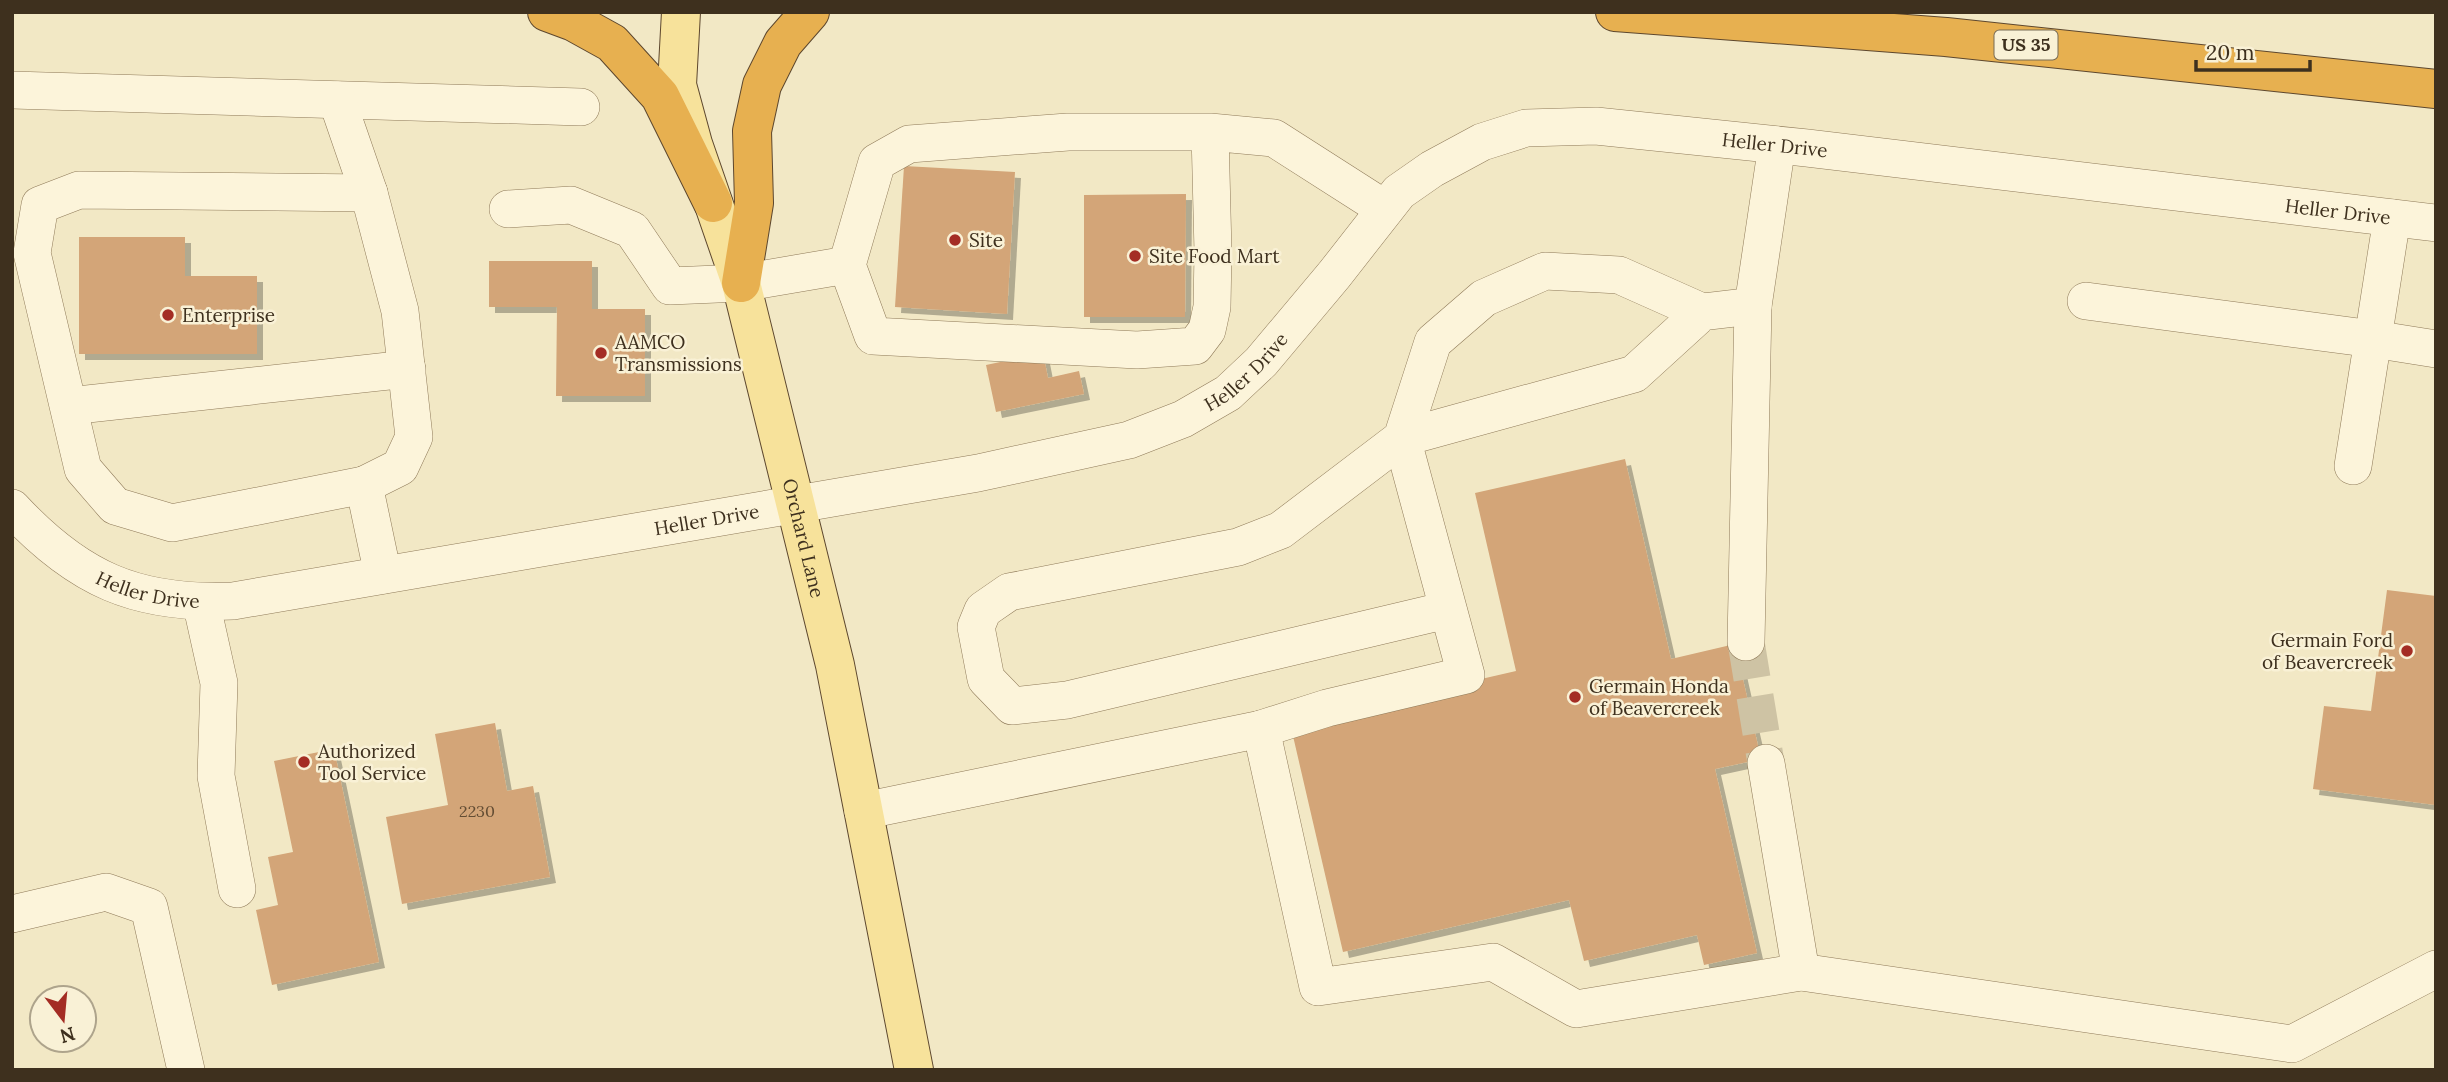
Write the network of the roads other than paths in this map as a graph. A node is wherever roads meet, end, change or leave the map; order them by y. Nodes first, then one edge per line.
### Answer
1 (547, 12) edge
2 (681, 12) edge
3 (810, 12) edge
4 (1615, 12) edge
5 (2436, 89) edge
6 (12, 90) edge
7 (337, 100) junction
8 (582, 107) dead end
9 (1210, 132) junction
10 (1777, 145) junction
11 (369, 194) junction
12 (713, 203) junction
13 (508, 209) dead end
14 (1385, 209) junction
15 (2392, 218) junction
16 (2436, 223) edge
17 (847, 265) junction
18 (741, 283) junction
19 (2087, 301) dead end
20 (1753, 306) junction
21 (1702, 312) junction
22 (2373, 339) junction
23 (2436, 349) edge
24 (407, 369) junction
25 (69, 406) junction
26 (1402, 438) junction
27 (2353, 466) dead end
28 (364, 485) junction
29 (794, 505) junction
30 (12, 508) edge
31 (383, 575) junction
32 (201, 602) junction
33 (1447, 610) junction
34 (1746, 642) tunnel mouth
35 (1261, 729) junction
36 (1766, 763) tunnel mouth
37 (863, 811) junction
38 (237, 889) dead end
39 (12, 914) edge
40 (2436, 969) edge
41 (1801, 972) junction
42 (186, 1070) edge
43 (914, 1070) edge

1 - 12 highway
2 - 12 main road, Orchard Lane
3 - 18 highway
4 - 5 highway, US 35
6 - 7 street
7 - 8 street
7 - 11 street
9 - 14 street
9 - 17 street
9 - 17 street
10 - 14 street, Heller Drive
10 - 15 street, Heller Drive
10 - 20 street
11 - 24 street
11 - 25 street
12 - 18 main road, Orchard Lane
13 - 18 street
14 - 29 street, Heller Drive
15 - 16 street, Heller Drive
15 - 22 street
17 - 18 street
18 - 29 main road, Orchard Lane
19 - 22 street
20 - 21 street
20 - 34 street
21 - 26 street
21 - 26 street
22 - 23 street
22 - 27 street
24 - 25 street
24 - 28 street
25 - 28 street
26 - 33 street
26 - 33 street
28 - 31 street
29 - 31 street, Heller Drive
29 - 37 main road, Orchard Lane
30 - 32 street, Heller Drive
31 - 32 street, Heller Drive
32 - 38 street
33 - 35 street
35 - 37 street
35 - 41 street
36 - 41 street
37 - 43 main road, Orchard Lane
39 - 42 street
40 - 41 street

